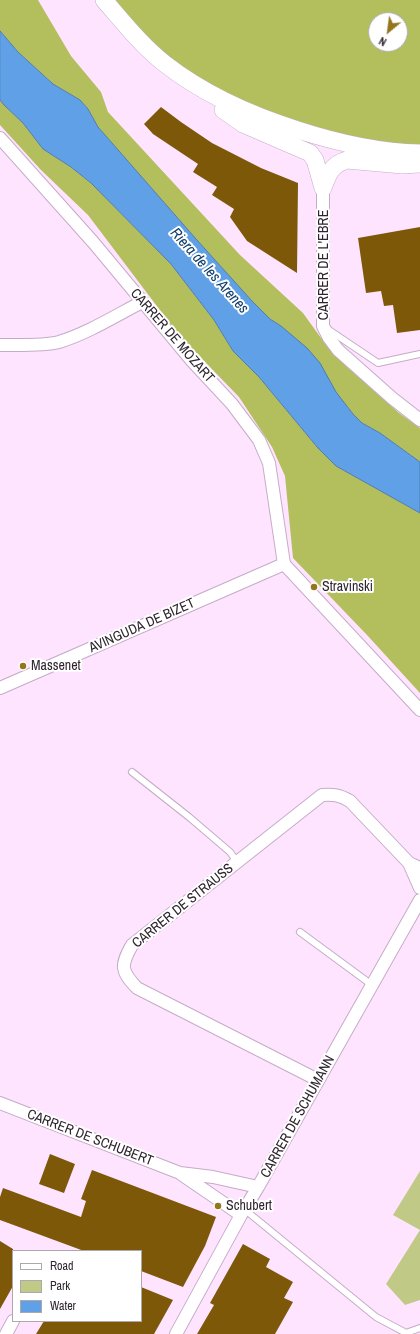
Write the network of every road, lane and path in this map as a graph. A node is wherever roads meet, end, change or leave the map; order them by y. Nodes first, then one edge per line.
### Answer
1 (104, 0) edge
2 (195, 85) junction
3 (0, 138) edge
4 (420, 153) edge
5 (420, 164) edge
6 (323, 188) junction
7 (142, 302) junction
8 (323, 326) junction
9 (0, 345) edge
10 (420, 354) edge
11 (420, 420) edge
12 (284, 564) junction
13 (0, 688) edge
14 (420, 710) edge
15 (132, 772) dead end
16 (237, 862) junction
17 (415, 865) edge
18 (420, 888) edge
19 (420, 900) edge
20 (300, 932) dead end
21 (372, 985) junction
22 (318, 1080) junction
23 (0, 1103) edge
24 (180, 1173) junction
25 (258, 1187) junction
26 (242, 1212) junction
27 (12, 1322) edge
28 (420, 1328) edge
29 (402, 1332) edge
30 (6, 1334) edge
31 (176, 1334) edge

1 - 2 main road
2 - 4 main road
2 - 6 main road
3 - 7 street, CARRER DE MOZART
5 - 6 main road
6 - 8 street, CARRER DE L'EBRE
7 - 9 street
7 - 12 street, CARRER DE MOZART
8 - 10 lane
8 - 11 street, CARRER DE L'EBRE
12 - 13 street, AVINGUDA DE BIZET
12 - 14 street
15 - 16 lane
16 - 17 street, CARRER DE STRAUSS
16 - 22 street, CARRER DE STRAUSS
17 - 18 street, CARRER DE STRAUSS
19 - 21 street, CARRER DE SCHUMANN
20 - 21 lane
21 - 22 street, CARRER DE SCHUMANN
22 - 25 street, CARRER DE SCHUMANN
23 - 24 street, CARRER DE SCHUBERT
24 - 25 street, CARRER DE SCHUBERT
24 - 26 street, CARRER DE SCHUBERT
25 - 26 street, CARRER DE SCHUMANN
26 - 29 lane
26 - 31 street, CARRER DE SCHUMANN
27 - 30 street
28 - 29 lane

